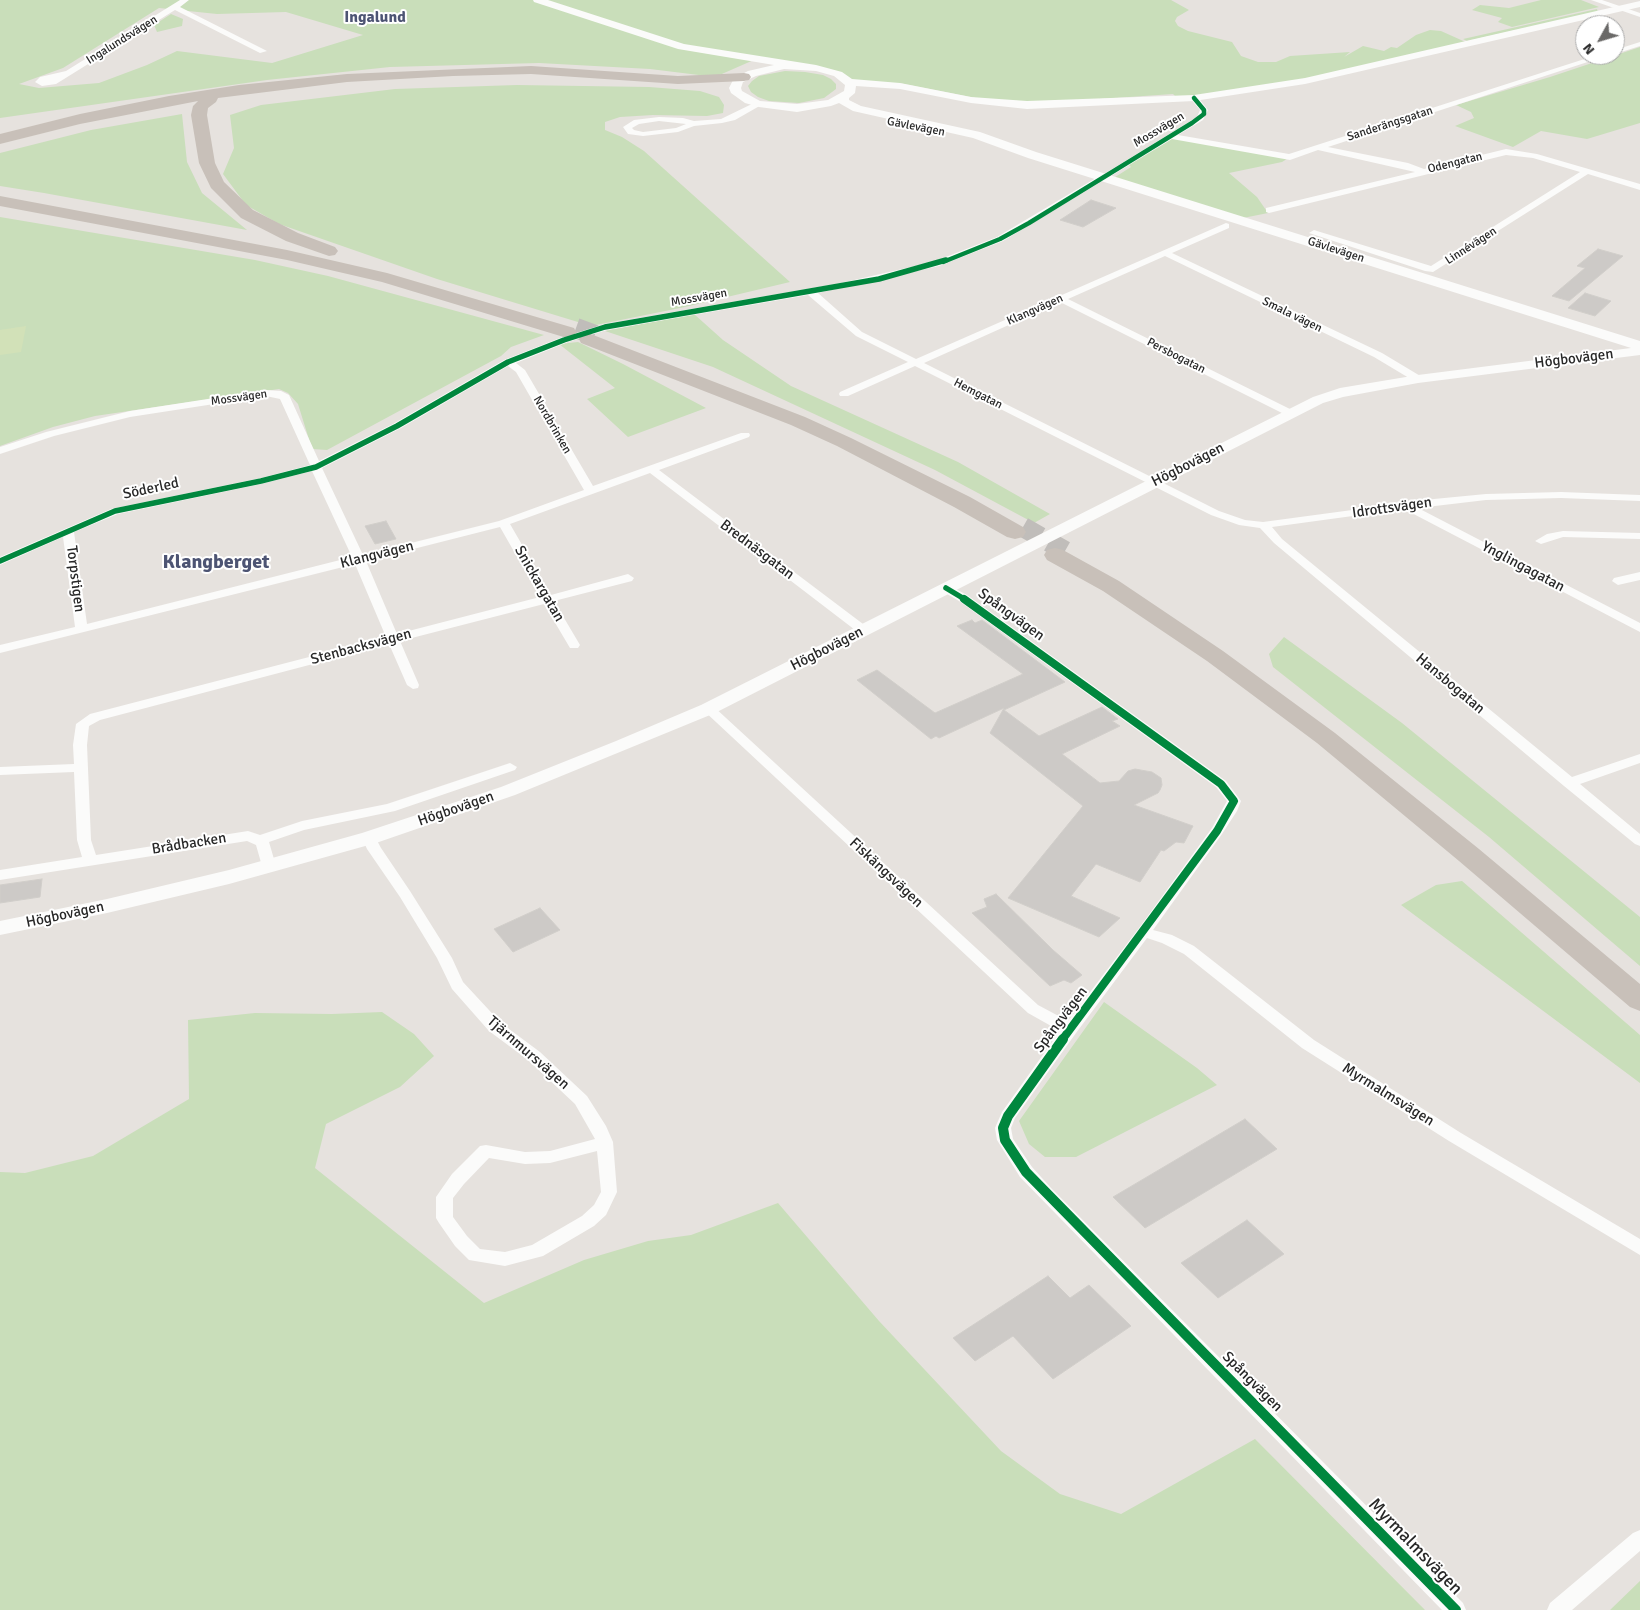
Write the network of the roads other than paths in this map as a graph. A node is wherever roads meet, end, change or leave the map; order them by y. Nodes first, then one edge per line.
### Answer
1 (185, 0) edge
2 (538, 0) edge
3 (1595, 0) edge
4 (1640, 4) edge
5 (175, 7) junction
6 (1619, 10) junction
7 (1640, 15) edge
8 (1640, 44) edge
9 (1625, 49) edge
10 (263, 51) dead end
11 (740, 56) junction
12 (1575, 64) edge
13 (816, 68) junction
14 (68, 73) dead end
15 (748, 75) junction
16 (847, 91) junction
17 (737, 92) junction
18 (1194, 98) junction
19 (211, 99) junction
20 (759, 104) junction
21 (136, 107) junction
22 (797, 108) junction
23 (693, 124) junction
24 (0, 126) edge
25 (1171, 136) junction
26 (0, 139) edge
27 (0, 144) edge
28 (1319, 148) junction
29 (1032, 155) junction
30 (1421, 171) junction
31 (1587, 171) junction
32 (1108, 174) dead end
33 (1096, 181) dead end
34 (1640, 187) edge
35 (0, 195) edge
36 (0, 201) edge
37 (1270, 210) dead end
38 (1226, 226) dead end
39 (1314, 233) dead end
40 (1165, 253) junction
41 (394, 273) junction
42 (811, 292) junction
43 (1061, 299) junction
44 (1568, 323) junction
45 (583, 334) junction
46 (1640, 346) edge
47 (1640, 351) edge
48 (1608, 355) junction
49 (508, 362) junction
50 (916, 363) junction
51 (1418, 379) junction
52 (844, 394) dead end
53 (1290, 413) junction
54 (745, 435) dead end
55 (0, 451) edge
56 (316, 467) junction
57 (650, 469) junction
58 (1153, 482) junction
59 (591, 492) junction
60 (1640, 498) edge
61 (1406, 506) junction
62 (503, 523) junction
63 (1263, 525) junction
64 (68, 530) junction
65 (1019, 530) tunnel mouth
66 (1640, 536) edge
67 (1541, 541) dead end
68 (359, 559) junction
69 (0, 560) edge
70 (1640, 576) edge
71 (628, 578) dead end
72 (1618, 581) dead end
73 (946, 588) junction
74 (548, 598) junction
75 (81, 628) junction
76 (1640, 628) edge
77 (863, 630) junction
78 (393, 638) junction
79 (574, 645) dead end
80 (0, 649) edge
81 (413, 685) dead end
82 (708, 709) junction
83 (1640, 758) edge
84 (510, 767) dead end
85 (79, 768) junction
86 (0, 771) edge
87 (1570, 783) junction
88 (369, 838) junction
89 (260, 840) junction
90 (1640, 841) edge
91 (90, 859) junction
92 (269, 866) junction
93 (0, 874) edge
94 (0, 928) edge
95 (1144, 932) junction
96 (1640, 982) edge
97 (1640, 1000) edge
98 (1070, 1029) junction
99 (605, 1142) junction
100 (1640, 1248) edge
101 (1353, 1505) joint
102 (1640, 1539) edge
103 (1456, 1610) edge
104 (1557, 1610) edge

1 - 5 street, Ingalundsvägen
2 - 11 main road
3 - 6 street
4 - 6 main road, Mossvägen
5 - 10 street, Ingalundsvägen
5 - 14 street, Ingalundsvägen
6 - 7 street
6 - 18 main road, Mossvägen
8 - 9 street
11 - 13 main road
11 - 15 main road
12 - 28 street, Sanderängsgatan
13 - 15 main road
13 - 16 main road, Gävlevägen
15 - 17 main road
15 - 21 highway
16 - 18 main road, Mossvägen
16 - 22 main road, Mossvägen
16 - 29 main road, Gävlevägen
17 - 19 highway
17 - 20 main road
18 - 25 street, Mossvägen
19 - 27 highway
19 - 41 highway
20 - 22 main road
20 - 23 street
21 - 24 highway
21 - 26 highway
22 - 29 main road, Gävlevägen
23 - 23 street
25 - 28 street, Sanderängsgatan
25 - 32 street, Mossvägen
28 - 30 street
29 - 44 main road, Gävlevägen
30 - 31 street, Odengatan
30 - 37 street, Odengatan
31 - 34 street, Odengatan
31 - 39 street, Linnévägen
33 - 42 street, Mossvägen
35 - 41 highway
36 - 45 highway
38 - 40 street, Klangvägen
40 - 43 street, Klangvägen
40 - 51 street, Smala vägen
41 - 45 highway
42 - 45 street, Mossvägen
42 - 50 street, Hemgatan
43 - 50 street, Klangvägen
43 - 53 street, Persbogatan
44 - 46 main road, Gävlevägen
44 - 48 main road
45 - 49 street, Mossvägen
45 - 65 highway
47 - 48 main road, Högbovägen
48 - 51 main road, Högbovägen
49 - 56 street, Mossvägen
49 - 59 street, Nordbrinken
50 - 52 street, Klangvägen
50 - 58 street, Hemgatan
51 - 53 main road, Högbovägen
53 - 58 main road, Högbovägen
54 - 57 street, Klangvägen
55 - 56 street, Mossvägen
56 - 64 street, Söderled
56 - 68 street
57 - 59 street, Klangvägen
57 - 77 street, Brednäsgatan
58 - 63 street, Idrottsvägen
58 - 73 main road, Högbovägen
59 - 62 street, Klangvägen
60 - 61 street, Idrottsvägen
61 - 63 street, Idrottsvägen
61 - 76 street, Ynglingagatan
62 - 68 street, Klangvägen
62 - 74 street, Snickargatan
63 - 87 street, Hansbogatan
64 - 69 street, Söderled
64 - 75 street, Torpstigen
66 - 67 street
68 - 75 street, Klangvägen
68 - 78 street
70 - 72 street
71 - 74 street, Stenbacksvägen
73 - 77 main road, Högbovägen
73 - 95 street, Spångvägen
74 - 78 street, Stenbacksvägen
74 - 79 street, Snickargatan
75 - 80 street, Klangvägen
77 - 82 main road, Högbovägen
78 - 81 street
78 - 85 street, Stenbacksvägen
82 - 88 main road, Högbovägen
82 - 98 street, Fiskängsvägen
83 - 87 street
84 - 89 street
85 - 86 street
85 - 91 street
87 - 90 street, Hansbogatan
88 - 92 main road, Högbovägen
88 - 99 street, Tjärnmursvägen
89 - 91 street, Brådbacken
89 - 92 street
91 - 93 street, Brådbacken
92 - 94 main road, Högbovägen
95 - 98 street, Spångvägen
95 - 100 street, Myrmalmsvägen
96 - 97 highway
98 - 101 street, Spångvägen
99 - 99 street, Tjärnmursvägen
101 - 103 street, Myrmalmsvägen
102 - 104 street

